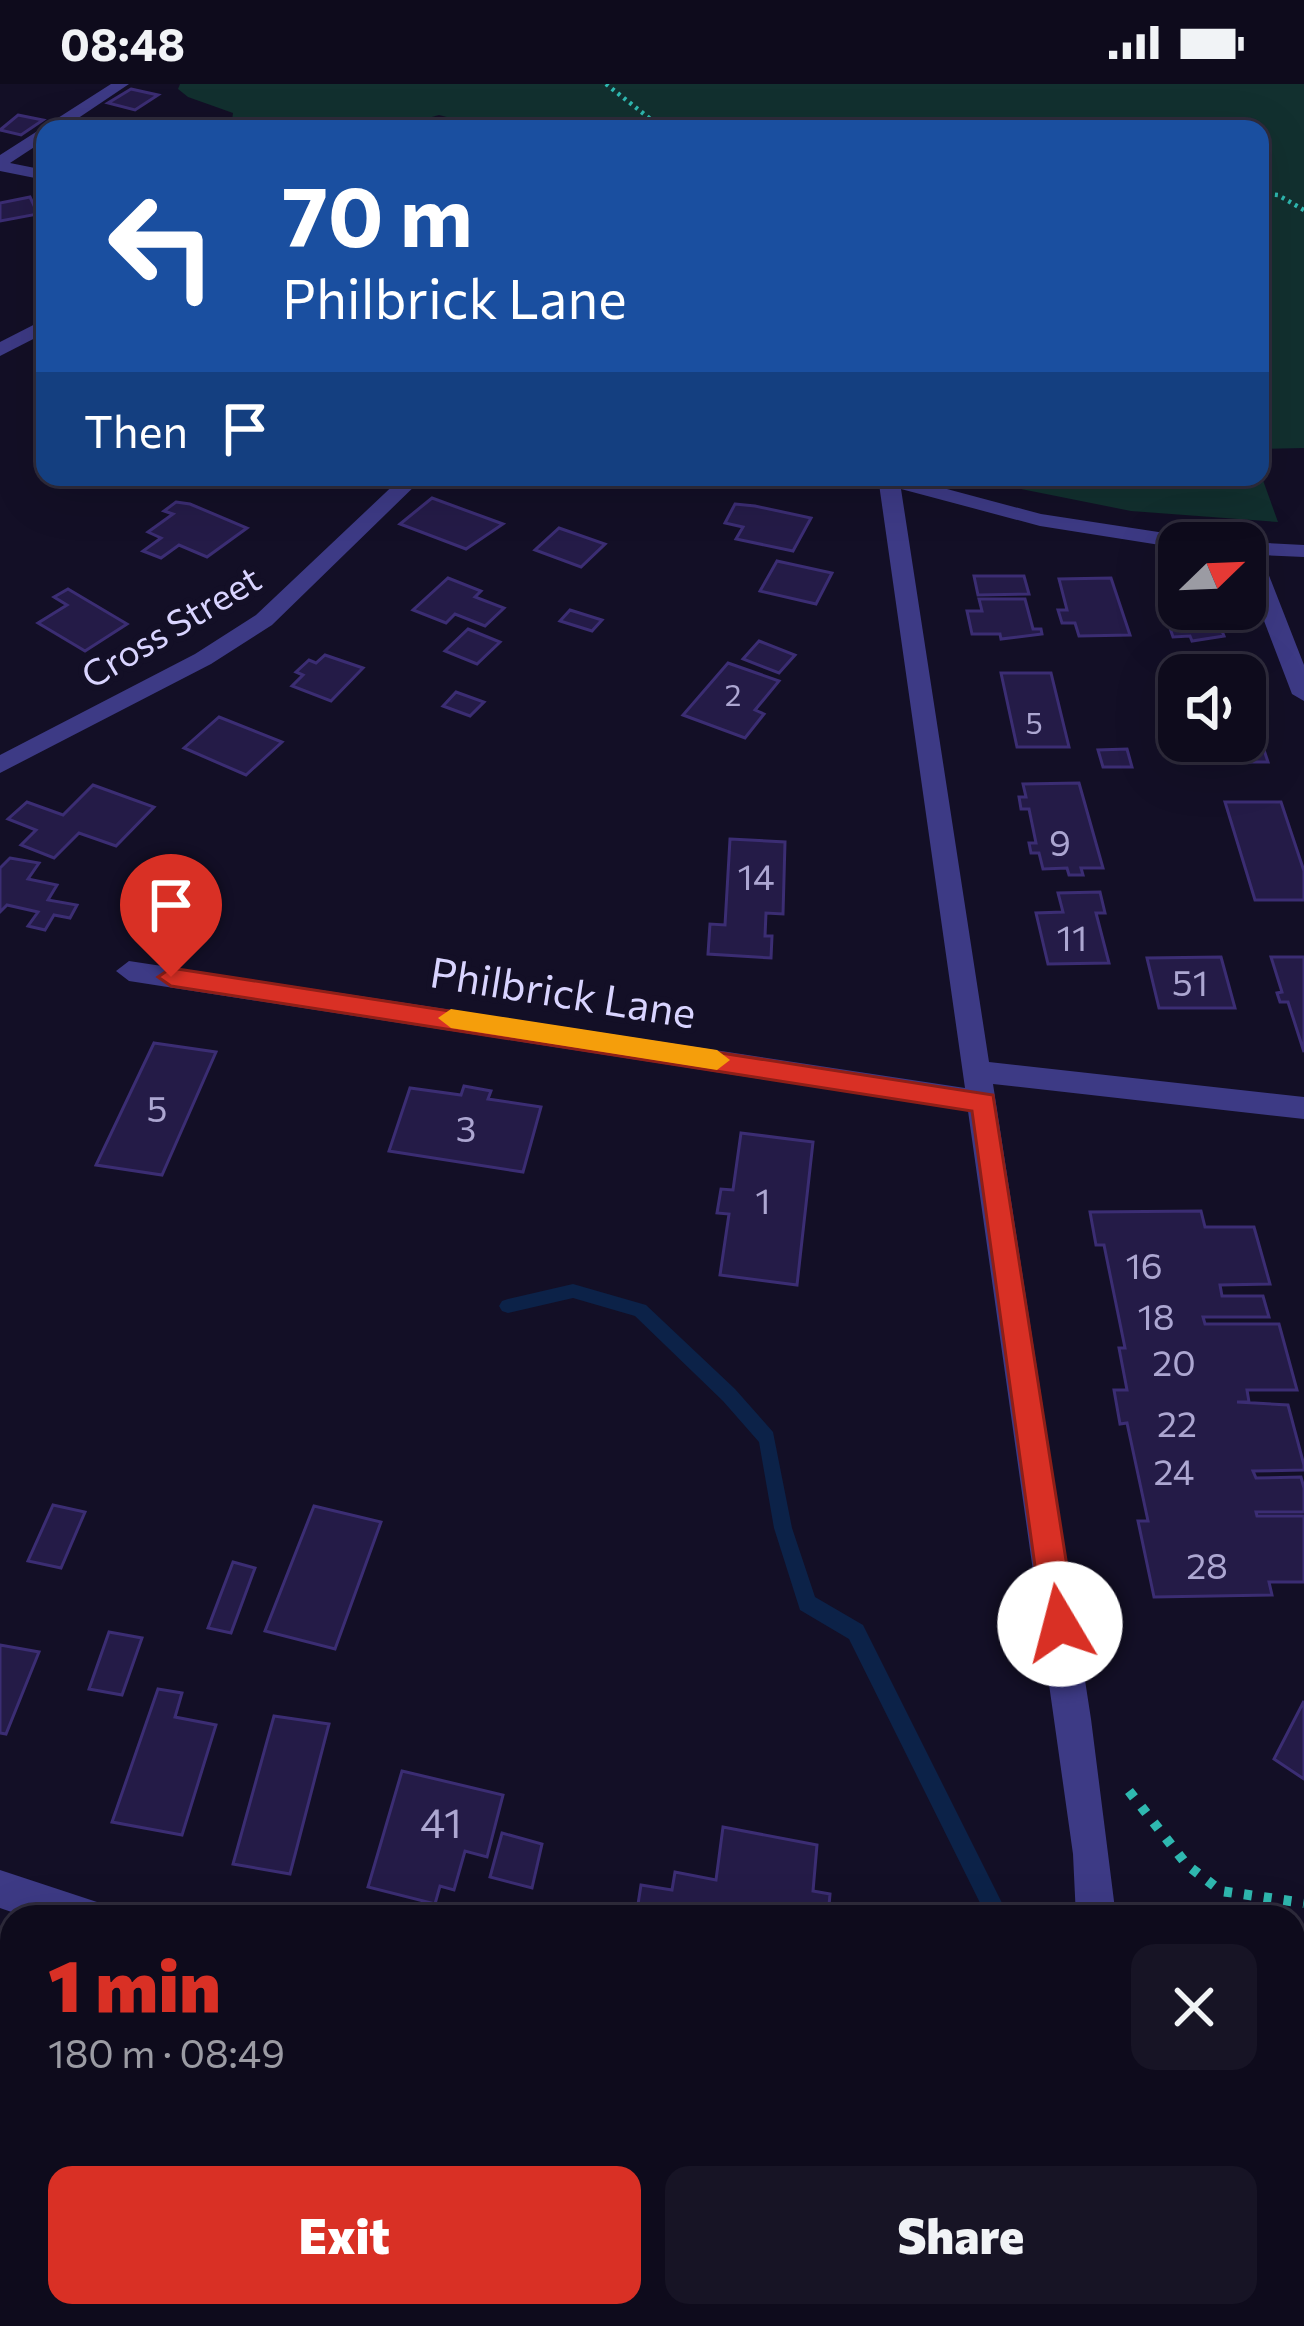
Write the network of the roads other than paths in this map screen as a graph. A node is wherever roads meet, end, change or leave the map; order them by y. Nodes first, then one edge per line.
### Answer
1 (122, 84) edge
2 (65, 120) edge
3 (36, 139) edge
4 (0, 164) edge
5 (36, 173) edge
6 (36, 330) edge
7 (0, 350) edge
8 (404, 486) edge
9 (885, 486) edge
10 (911, 486) edge
11 (1158, 538) edge
12 (1266, 549) edge
13 (1304, 550) edge
14 (1266, 598) edge
15 (1304, 694) edge
16 (0, 765) edge
17 (129, 971) dead end
18 (982, 1087) junction
19 (1304, 1108) edge
20 (0, 1889) edge
21 (49, 1905) edge
22 (1095, 1905) edge

1 - 2 street
3 - 4 street
4 - 5 street
6 - 7 street
8 - 16 street, Cross Street
9 - 18 street
10 - 11 street
12 - 13 street
14 - 15 street
17 - 18 street, Philbrick Lane
18 - 19 street, Philbrick Lane
18 - 22 street
20 - 21 street

